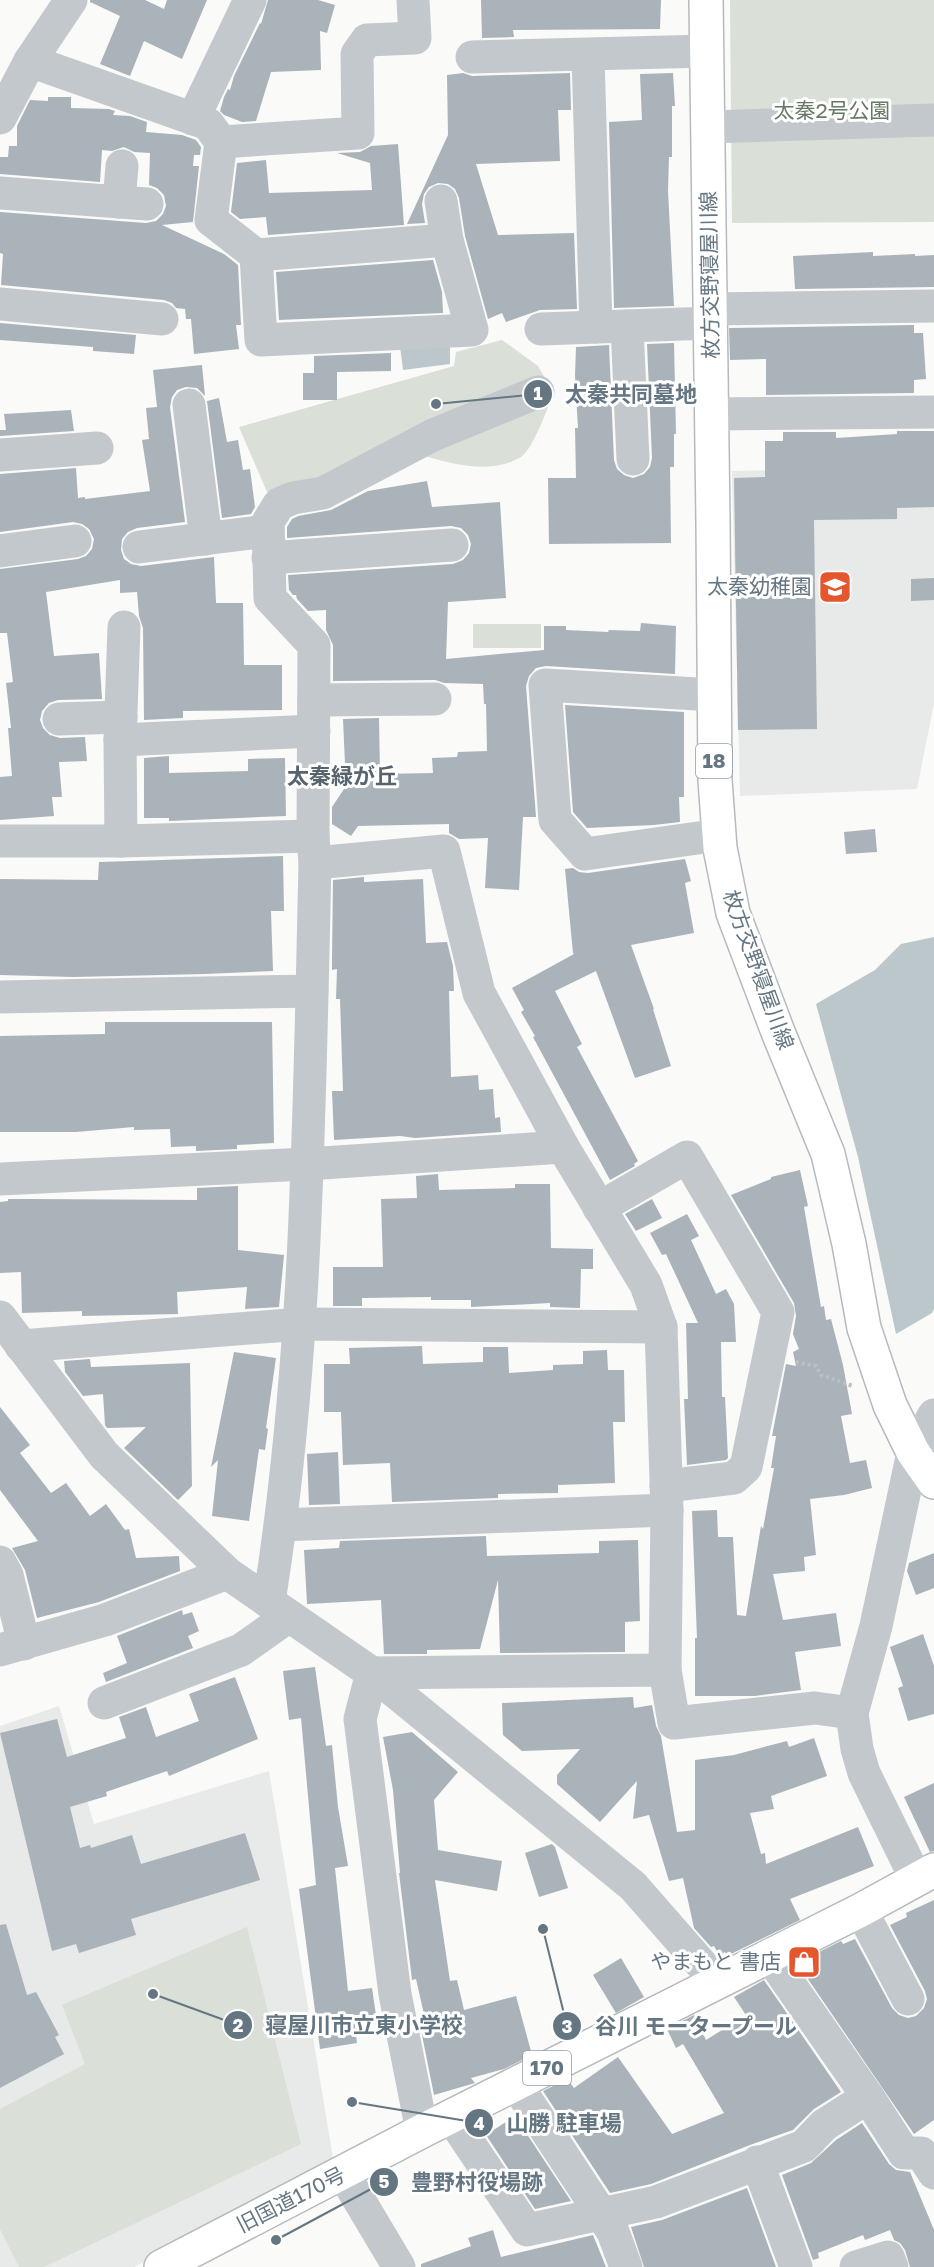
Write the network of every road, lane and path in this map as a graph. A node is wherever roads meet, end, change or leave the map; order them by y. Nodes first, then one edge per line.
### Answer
1 (71, 0) edge
2 (250, 0) edge
3 (413, 0) edge
4 (706, 0) edge
5 (707, 51) junction
6 (588, 56) junction
7 (472, 57) dead end
8 (30, 61) junction
9 (3, 104) edge
10 (193, 119) junction
11 (934, 120) edge
12 (708, 127) junction
13 (221, 142) junction
14 (122, 166) dead end
15 (0, 193) edge
16 (441, 201) dead end
17 (447, 240) junction
18 (256, 255) junction
19 (0, 304) edge
20 (934, 306) edge
21 (711, 316) junction
22 (162, 319) dead end
23 (612, 326) junction
24 (541, 329) dead end
25 (538, 392) dead end
26 (189, 405) dead end
27 (934, 412) edge
28 (712, 414) junction
29 (98, 448) dead end
30 (0, 455) edge
31 (633, 459) dead end
32 (268, 537) junction
33 (206, 539) junction
34 (75, 541) dead end
35 (452, 545) dead end
36 (140, 548) dead end
37 (0, 551) edge
38 (124, 627) dead end
39 (714, 695) junction
40 (435, 699) dead end
41 (314, 716) junction
42 (59, 719) dead end
43 (121, 729) junction
44 (719, 836) junction
45 (0, 841) edge
46 (121, 841) junction
47 (314, 850) junction
48 (312, 991) junction
49 (0, 997) edge
50 (563, 1147) junction
51 (307, 1164) junction
52 (0, 1179) edge
53 (599, 1208) junction
54 (0, 1317) edge
55 (301, 1324) junction
56 (661, 1327) junction
57 (21, 1346) junction
58 (769, 1356) junction
59 (861, 1388) dead end
60 (934, 1415) edge
61 (914, 1452) junction
62 (934, 1482) edge
63 (666, 1498) junction
64 (281, 1525) junction
65 (0, 1562) edge
66 (227, 1573) junction
67 (279, 1609) junction
68 (12, 1647) edge
69 (665, 1670) junction
70 (372, 1673) junction
71 (104, 1703) dead end
72 (852, 1713) junction
73 (925, 1875) edge
74 (861, 1910) junction
75 (769, 1955) junction
76 (717, 1982) junction
77 (908, 2000) dead end
78 (516, 2084) junction
79 (868, 2097) junction
80 (437, 2124) junction
81 (756, 2162) junction
82 (934, 2172) edge
83 (343, 2173) junction
84 (601, 2215) junction
85 (161, 2267) edge
86 (399, 2267) edge
87 (626, 2267) edge
88 (796, 2267) edge
89 (856, 2267) edge
90 (892, 2267) edge

1 - 8 street
2 - 10 street
3 - 13 street
4 - 5 main road, 枚方交野寝屋川線 / 18
5 - 6 street
5 - 12 main road, 枚方交野寝屋川線 / 18
6 - 7 street
6 - 23 street
8 - 9 street
8 - 10 street
10 - 13 street
11 - 12 street
12 - 21 main road, 枚方交野寝屋川線 / 18
13 - 18 street
14 - 15 street
16 - 17 street
17 - 18 street
17 - 18 street
19 - 22 street
20 - 21 street
21 - 23 street
21 - 28 main road, 枚方交野寝屋川線 / 18
23 - 24 street
23 - 31 street
25 - 32 street
26 - 33 street
27 - 28 street
28 - 39 main road, 枚方交野寝屋川線 / 18
29 - 30 street
32 - 33 street
32 - 35 street
32 - 41 street
33 - 36 street
34 - 37 street
38 - 43 street
39 - 44 main road, 枚方交野寝屋川線 / 18
39 - 44 street
40 - 41 street
41 - 43 street
41 - 47 street
42 - 43 street
43 - 46 street
44 - 61 main road, 枚方交野寝屋川線 / 18
45 - 46 street
46 - 47 street
47 - 48 street
47 - 50 street
48 - 49 street
48 - 51 street
50 - 51 street
50 - 53 street
51 - 52 street
51 - 55 street
53 - 56 street
53 - 58 street
54 - 57 street
55 - 56 street
55 - 57 street
55 - 64 street
56 - 63 street
57 - 66 street
58 - 59 path
58 - 63 street
60 - 61 street
61 - 62 main road, 枚方交野寝屋川線 / 18
61 - 72 street
63 - 64 street
63 - 69 street
64 - 67 street
65 - 68 street
66 - 67 street
66 - 68 street
67 - 70 street
67 - 71 street
69 - 70 street
69 - 72 street
70 - 76 street
70 - 80 street
72 - 73 street
73 - 74 main road, 旧国道170号 / 170
74 - 75 main road, 旧国道170号 / 170
74 - 77 street
75 - 76 main road, 旧国道170号 / 170
75 - 79 street
76 - 78 main road, 旧国道170号 / 170
78 - 80 main road, 旧国道170号 / 170
78 - 84 street
79 - 81 street
79 - 82 street
80 - 83 main road, 旧国道170号 / 170
80 - 84 street
81 - 84 street
81 - 88 street
83 - 85 main road, 旧国道170号 / 170
83 - 86 street
84 - 87 street
89 - 90 street

